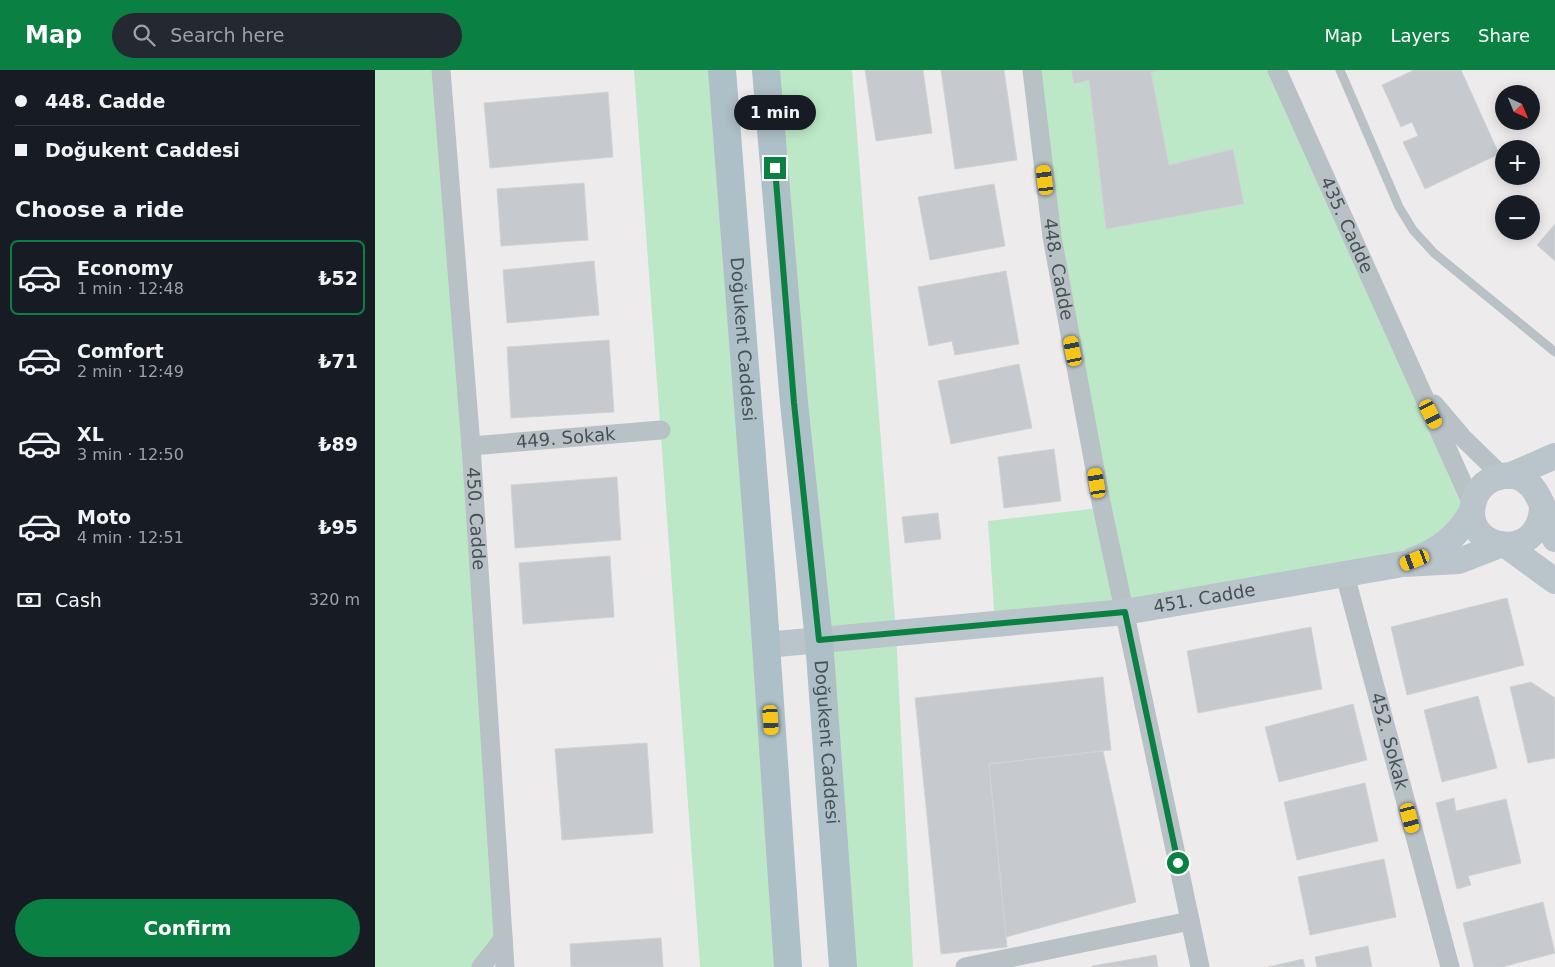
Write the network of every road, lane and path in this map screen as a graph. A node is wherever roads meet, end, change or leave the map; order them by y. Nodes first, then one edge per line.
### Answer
1 (441, 70) edge
2 (722, 70) edge
3 (766, 70) edge
4 (1032, 70) edge
5 (1277, 70) edge
6 (1340, 70) edge
7 (1555, 352) edge
8 (1415, 382) junction
9 (661, 430) dead end
10 (471, 446) junction
11 (1555, 456) edge
12 (1505, 476) junction
13 (1546, 496) edge
14 (1472, 509) junction
15 (1555, 539) edge
16 (1503, 545) junction
17 (1403, 564) junction
18 (1345, 575) junction
19 (1555, 581) edge
20 (1125, 612) junction
21 (819, 640) junction
22 (766, 644) junction
23 (1190, 921) junction
24 (503, 939) junction
25 (481, 967) edge
26 (505, 967) edge
27 (789, 967) edge
28 (843, 967) edge
29 (965, 967) edge
30 (1200, 967) edge
31 (1450, 967) edge

1 - 10 street, 450. Cadde
2 - 22 main road, Doğukent Caddesi
3 - 21 main road, Doğukent Caddesi
4 - 20 street, 448. Cadde
5 - 8 street, 435. Cadde
6 - 7 lane
8 - 12 street
8 - 14 street
9 - 10 street, 449. Sokak
10 - 24 street, 450. Cadde
11 - 12 street
12 - 13 street
12 - 14 street
13 - 15 street
13 - 16 street
14 - 16 street
14 - 17 street
16 - 17 street
16 - 19 street
17 - 18 street, 451. Cadde
18 - 20 street, 451. Cadde
18 - 31 street, 452. Sokak
20 - 21 street, 451. Cadde
20 - 23 street, 448. Cadde
21 - 22 street, 451. Cadde
21 - 28 main road, Doğukent Caddesi
22 - 27 main road, Doğukent Caddesi
23 - 29 street
23 - 30 street, 448. Cadde
24 - 25 street
24 - 26 street, 450. Cadde

